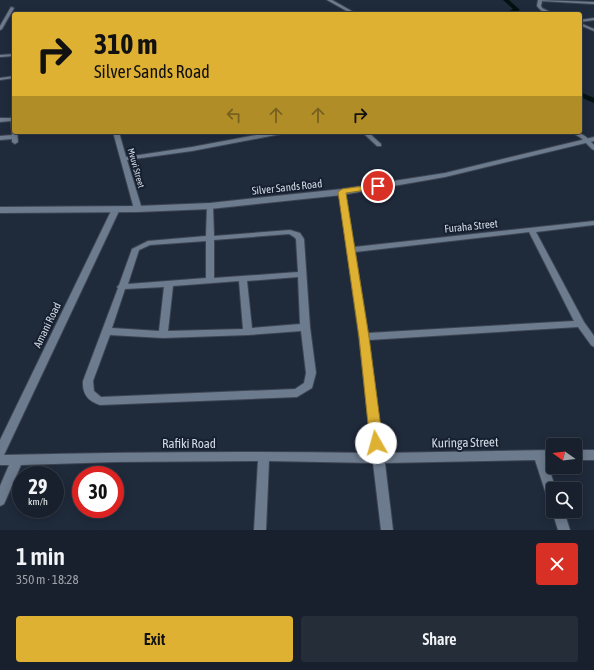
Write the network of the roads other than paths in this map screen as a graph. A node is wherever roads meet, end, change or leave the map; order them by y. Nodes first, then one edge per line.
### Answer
1 (329, 0) edge
2 (541, 0) edge
3 (594, 3) edge
4 (12, 8) dead end
5 (351, 12) edge
6 (548, 12) edge
7 (594, 19) edge
8 (582, 21) edge
9 (582, 25) edge
10 (0, 29) edge
11 (594, 30) edge
12 (12, 54) edge
13 (0, 56) edge
14 (12, 77) edge
15 (0, 78) edge
16 (12, 118) edge
17 (0, 120) edge
18 (14, 134) edge
19 (117, 134) edge
20 (271, 134) edge
21 (367, 134) edge
22 (579, 134) edge
23 (0, 138) edge
24 (590, 139) edge
25 (379, 145) dead end
26 (594, 148) edge
27 (124, 159) junction
28 (342, 192) junction
29 (210, 206) junction
30 (116, 209) junction
31 (138, 209) junction
32 (0, 210) edge
33 (594, 223) edge
34 (531, 230) junction
35 (210, 237) junction
36 (350, 250) junction
37 (301, 274) junction
38 (242, 278) junction
39 (210, 281) junction
40 (169, 284) junction
41 (121, 287) junction
42 (580, 324) junction
43 (305, 328) junction
44 (107, 331) junction
45 (248, 332) junction
46 (163, 335) junction
47 (364, 337) junction
48 (594, 344) edge
49 (0, 452) edge
50 (539, 455) junction
51 (546, 455) edge
52 (582, 455) edge
53 (264, 456) junction
54 (594, 456) edge
55 (378, 458) junction
56 (0, 460) edge
57 (17, 460) junction
58 (548, 482) edge
59 (0, 500) edge
60 (560, 518) edge
61 (260, 530) edge
62 (387, 530) edge
63 (564, 530) edge

1 - 5 street
2 - 3 street
2 - 6 street
4 - 10 street
7 - 8 street
9 - 11 street
12 - 13 street
14 - 15 street
16 - 17 street
18 - 23 street
19 - 27 street, Mvuvi Street
20 - 27 street
21 - 25 street
22 - 24 street
24 - 26 street
24 - 28 street, Silver Sands Road
27 - 31 street, Mvuvi Street
28 - 29 street, Silver Sands Road
28 - 36 street
29 - 31 street, Silver Sands Road
29 - 35 street
30 - 31 street, Silver Sands Road
30 - 32 street, Silver Sands Road
30 - 49 street, Amani Road
33 - 34 street, Furaha Street
34 - 36 street, Furaha Street
34 - 42 street
35 - 37 street
35 - 39 street
35 - 41 street
36 - 47 street
37 - 38 street
37 - 43 street
38 - 39 street
38 - 45 street
39 - 40 street
40 - 41 street
40 - 46 street
41 - 44 street
42 - 47 street
42 - 48 street
43 - 44 street
43 - 45 street
44 - 46 street
45 - 46 street
47 - 55 street
50 - 51 street, Kuringa Street
50 - 55 street, Kuringa Street
50 - 58 street
52 - 54 street
53 - 55 street, Rafiki Road
53 - 57 street, Rafiki Road
53 - 61 street
55 - 62 street
56 - 57 street, Rafiki Road
57 - 59 street
60 - 63 street

